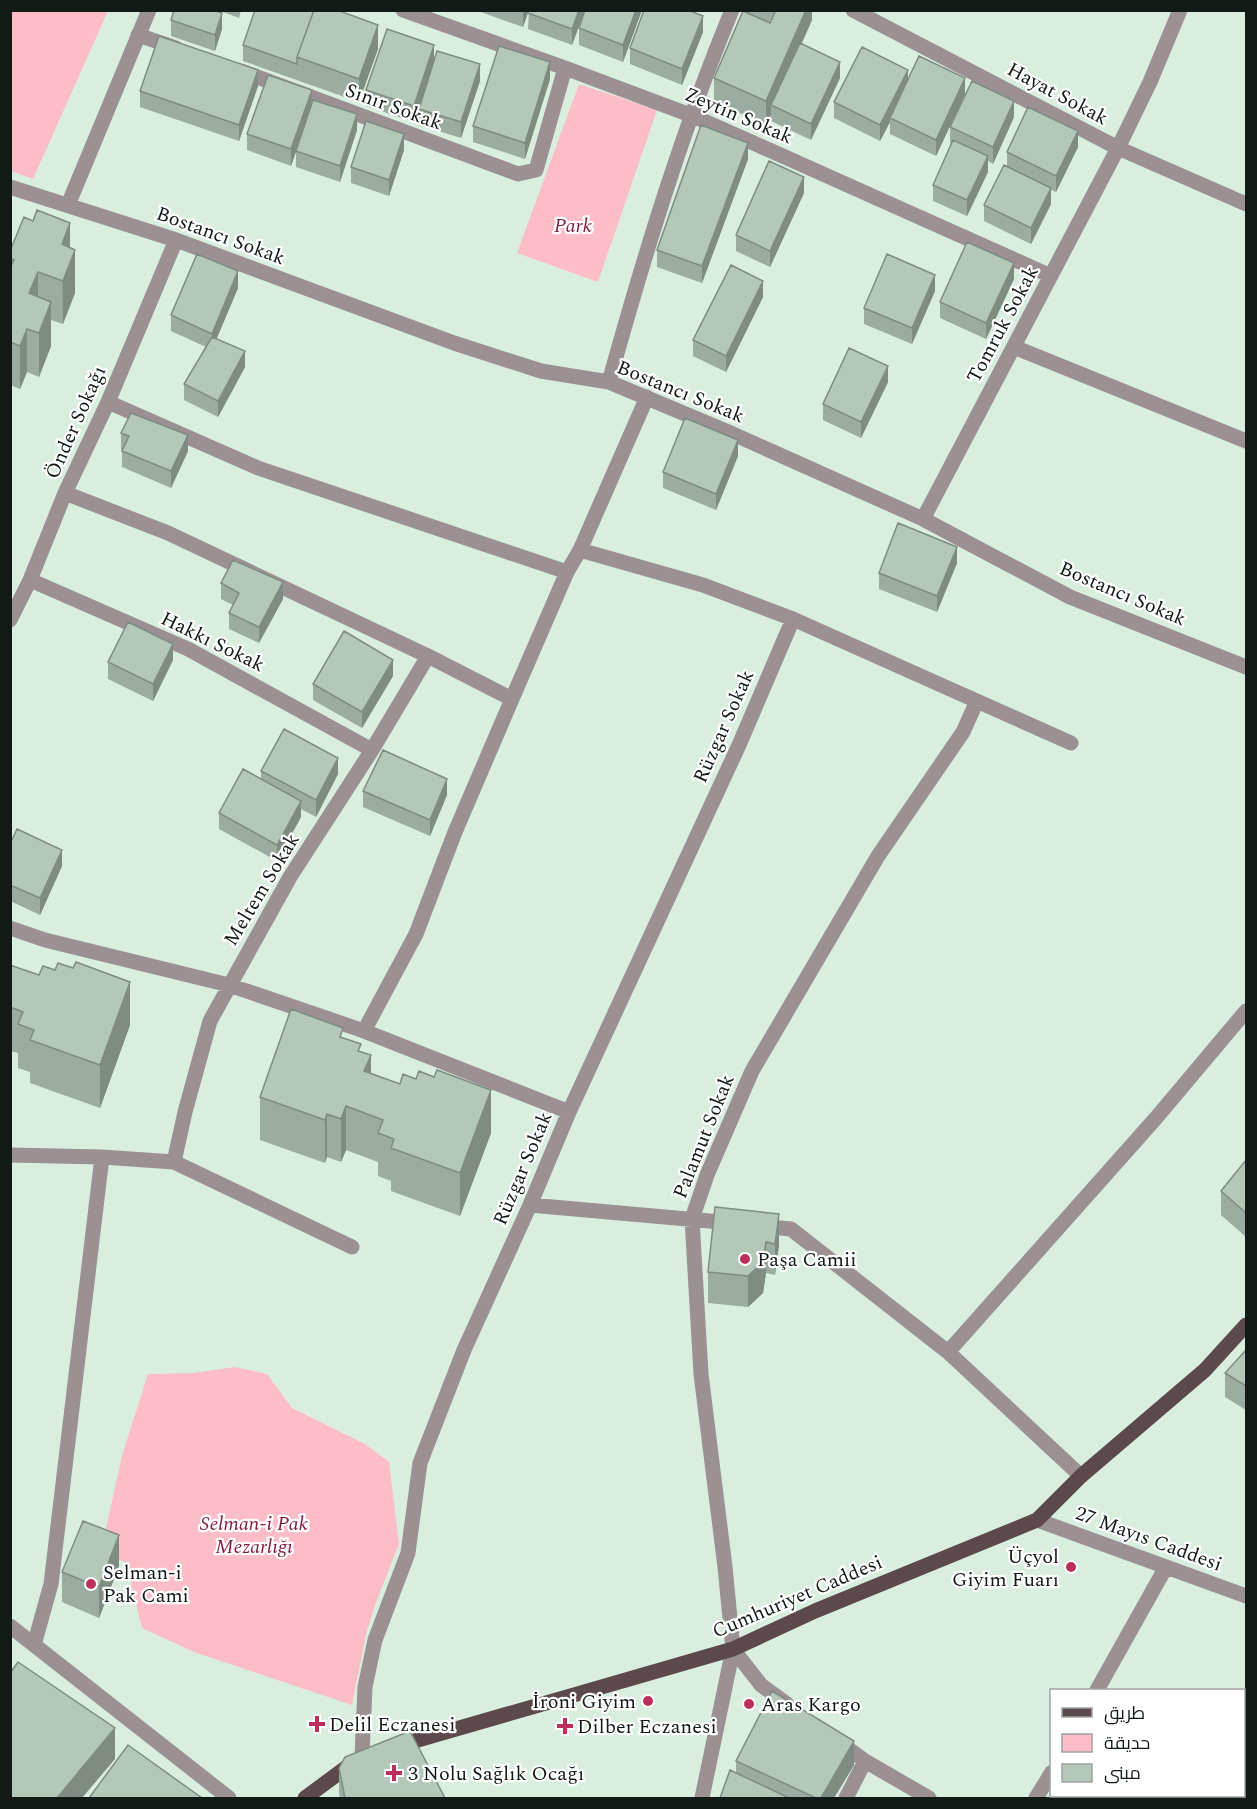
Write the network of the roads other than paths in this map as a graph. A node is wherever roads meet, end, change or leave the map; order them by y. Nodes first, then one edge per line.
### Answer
1 (149, 10) edge
2 (404, 10) edge
3 (732, 10) edge
4 (853, 10) edge
5 (1180, 10) edge
6 (138, 35) junction
7 (194, 54) edge
8 (226, 66) edge
9 (565, 68) junction
10 (693, 116) junction
11 (1118, 148) junction
12 (10, 187) edge
13 (1246, 204) edge
14 (68, 205) junction
15 (176, 240) junction
16 (1051, 276) junction
17 (1014, 347) junction
18 (609, 382) junction
19 (646, 397) junction
20 (108, 402) junction
21 (1246, 441) edge
22 (65, 493) junction
23 (923, 519) junction
24 (580, 550) junction
25 (567, 572) junction
26 (30, 580) junction
27 (793, 619) junction
28 (10, 620) edge
29 (428, 656) junction
30 (1246, 667) edge
31 (512, 699) junction
32 (977, 701) junction
33 (1071, 743) dead end
34 (372, 750) junction
35 (10, 928) edge
36 (229, 985) junction
37 (1246, 1011) edge
38 (364, 1031) junction
39 (569, 1112) junction
40 (11, 1156) edge
41 (102, 1157) junction
42 (174, 1162) junction
43 (530, 1205) junction
44 (692, 1219) junction
45 (352, 1247) dead end
46 (1246, 1325) edge
47 (948, 1352) junction
48 (1081, 1476) junction
49 (1037, 1520) junction
50 (1166, 1567) junction
51 (1246, 1596) edge
52 (10, 1626) edge
53 (34, 1645) junction
54 (733, 1649) junction
55 (1098, 1689) edge
56 (799, 1713) edge
57 (828, 1733) edge
58 (373, 1753) junction
59 (865, 1761) junction
60 (1050, 1775) edge
61 (229, 1798) edge
62 (305, 1798) edge
63 (702, 1798) edge
64 (846, 1798) edge
65 (929, 1798) edge
66 (1036, 1798) edge

1 - 6 street
2 - 9 street, Zeytin Sokak
3 - 10 street
4 - 11 street, Hayat Sokak
5 - 11 street, Tomruk Sokak
6 - 7 street
6 - 14 street
8 - 9 street, Sınır Sokak
9 - 10 street, Zeytin Sokak
10 - 16 street, Zeytin Sokak
10 - 18 street
11 - 13 street, Hayat Sokak
11 - 16 street, Tomruk Sokak
12 - 14 street, Bostancı Sokak
14 - 15 street, Bostancı Sokak
15 - 18 street, Bostancı Sokak
15 - 20 street, Önder Sokağı
16 - 17 street, Tomruk Sokak
17 - 21 street
17 - 23 street, Tomruk Sokak
18 - 19 street, Bostancı Sokak
19 - 23 street, Bostancı Sokak
19 - 24 street
20 - 22 street, Önder Sokağı
20 - 25 street
22 - 26 street, Önder Sokağı
22 - 29 street
23 - 30 street, Bostancı Sokak
24 - 25 street
24 - 27 street
25 - 31 street
26 - 28 street, Önder Sokağı
26 - 34 street, Hakkı Sokak
27 - 32 street
27 - 39 street, Rüzgar Sokak
29 - 31 street
29 - 34 street, Meltem Sokak
31 - 38 street
32 - 33 street
32 - 44 street, Palamut Sokak
34 - 36 street, Meltem Sokak
35 - 36 street
36 - 38 street
36 - 42 street, Meltem Sokak
37 - 47 street
38 - 39 street
39 - 43 street, Rüzgar Sokak
40 - 41 street
41 - 42 street
41 - 53 street
42 - 45 street
43 - 44 street
43 - 58 street, Rüzgar Sokak
44 - 47 street
44 - 54 street, Palamut Sokak
46 - 48 main road, Cumhuriyet Caddesi
47 - 48 street
48 - 49 main road, Cumhuriyet Caddesi
49 - 50 street, 27 Mayıs Caddesi
49 - 54 main road, Cumhuriyet Caddesi
50 - 51 street, 27 Mayıs Caddesi
50 - 55 street
52 - 53 street
53 - 61 street
54 - 56 street
54 - 58 main road, Cumhuriyet Caddesi
54 - 63 street
57 - 59 street
58 - 62 main road, Cumhuriyet Caddesi
59 - 64 street
59 - 65 street
60 - 66 street

